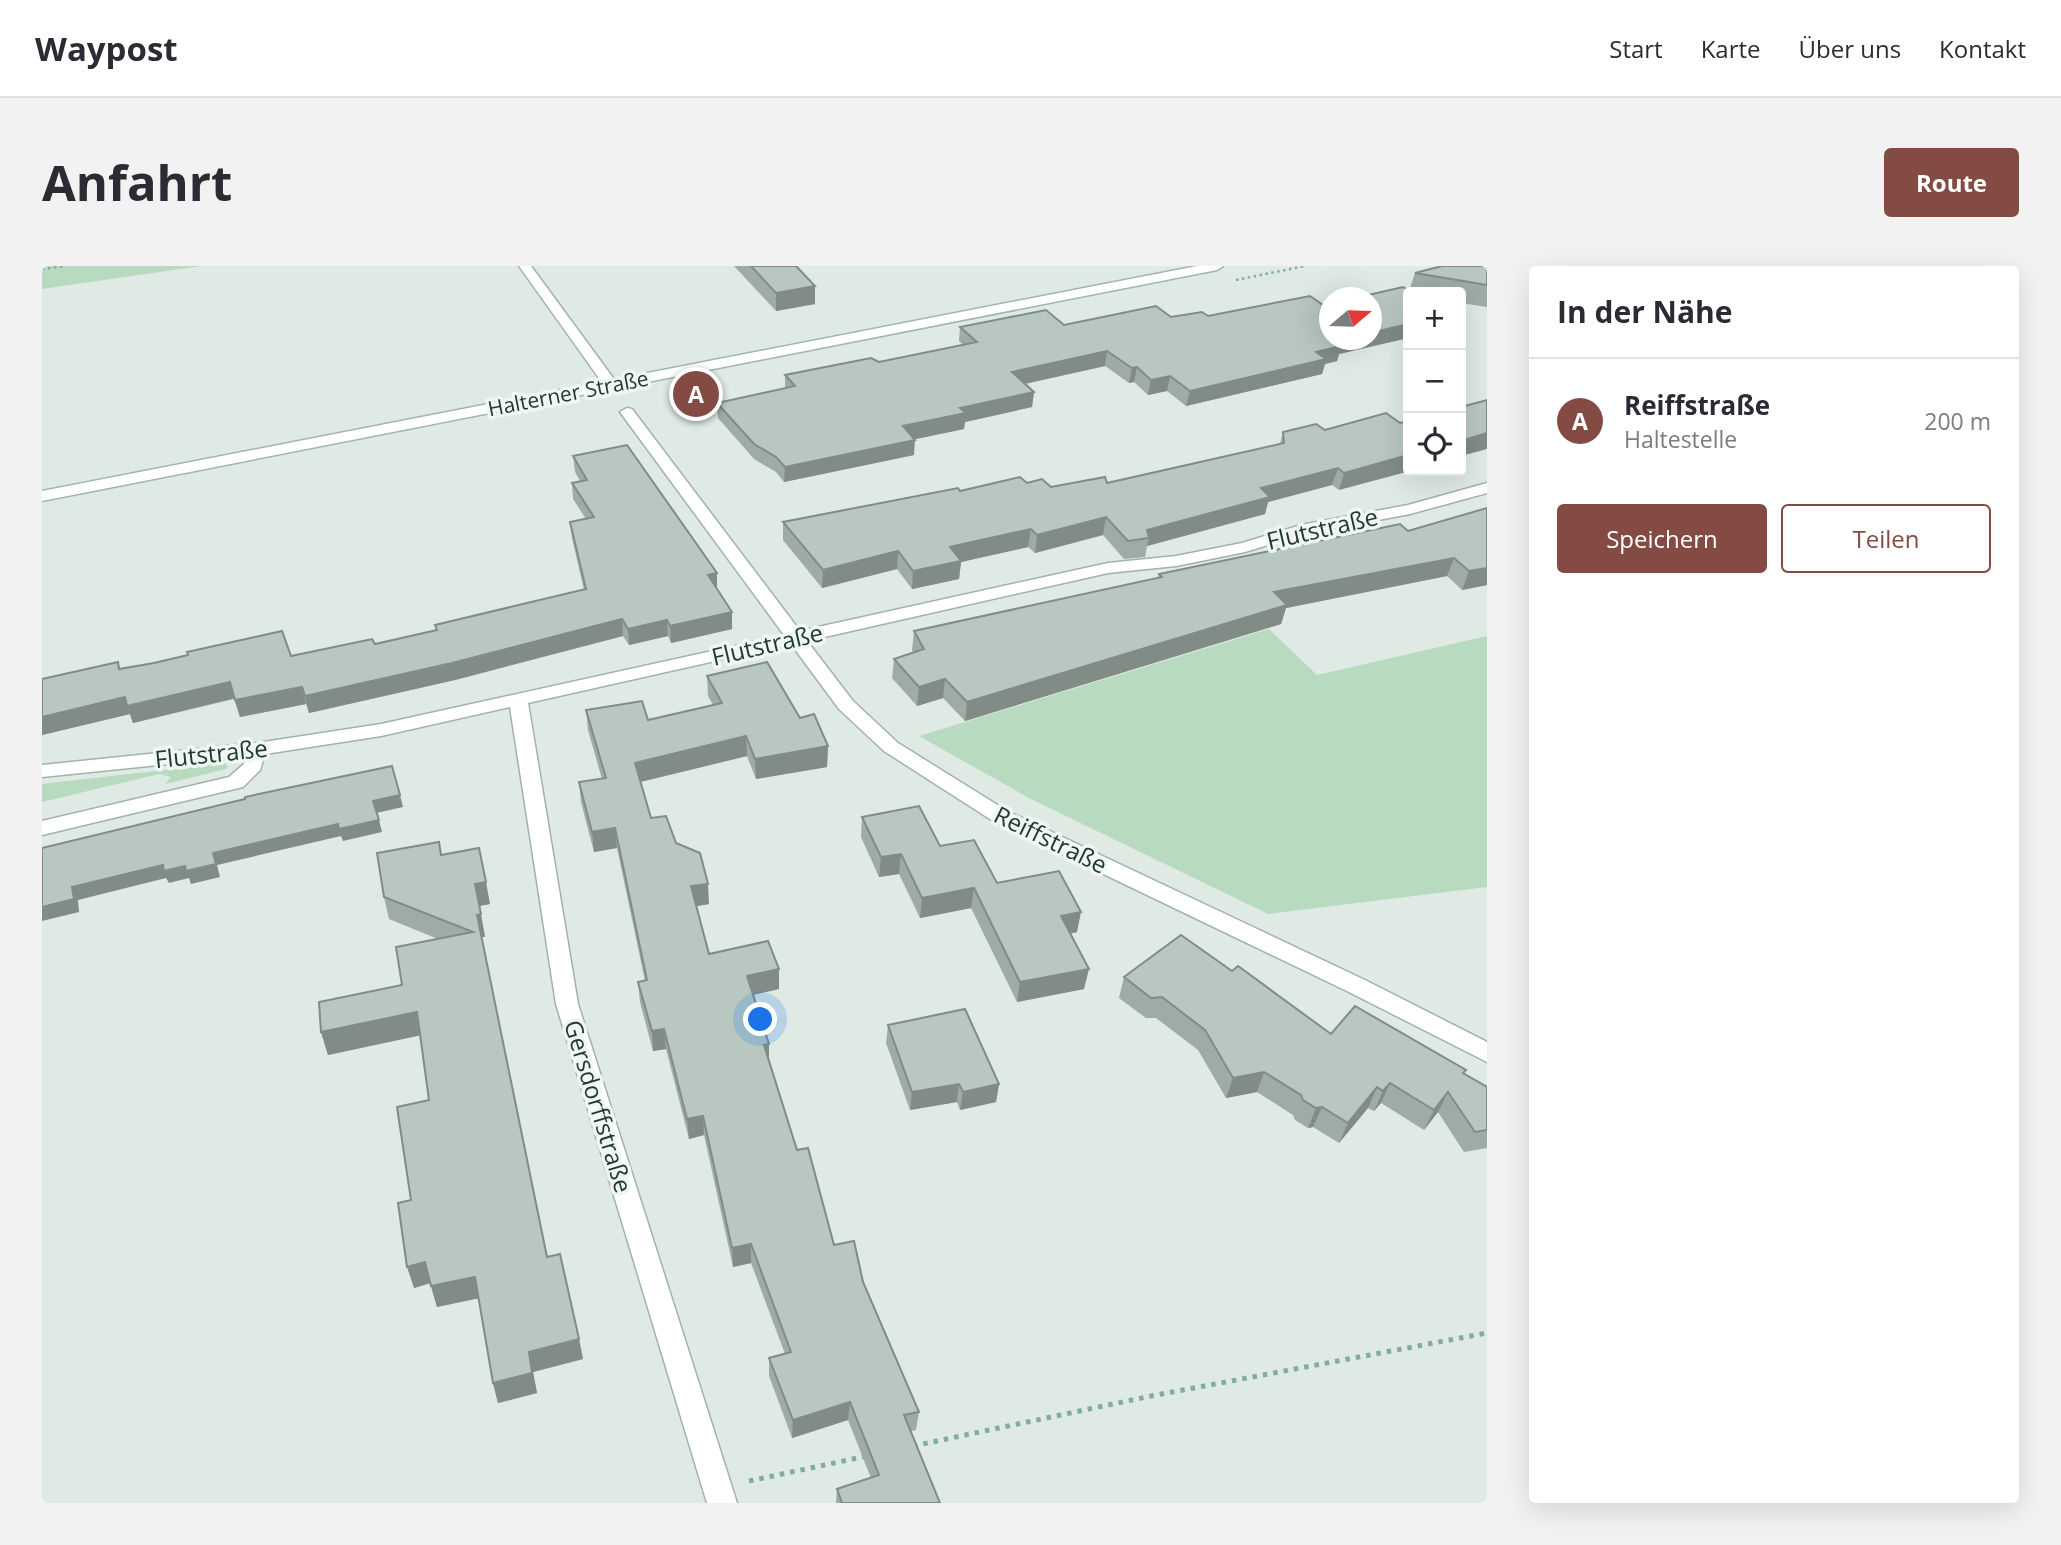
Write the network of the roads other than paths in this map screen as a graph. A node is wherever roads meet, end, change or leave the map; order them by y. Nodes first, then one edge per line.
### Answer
1 (525, 266) edge
2 (1217, 266) edge
3 (611, 385) junction
4 (626, 412) dead end
5 (1487, 488) edge
6 (42, 496) edge
7 (795, 638) junction
8 (518, 699) junction
9 (257, 749) junction
10 (42, 771) edge
11 (42, 828) edge
12 (1487, 1053) edge
13 (720, 1495) edge

1 - 3 street
2 - 3 street, Halterner Straße
3 - 6 street, Halterner Straße
4 - 7 street, Reiffstraße
5 - 7 street, Flutstraße
7 - 8 street, Flutstraße
7 - 12 street, Reiffstraße
8 - 9 street, Flutstraße
8 - 13 street, Gersdorffstraße
9 - 10 street, Flutstraße
9 - 11 street

